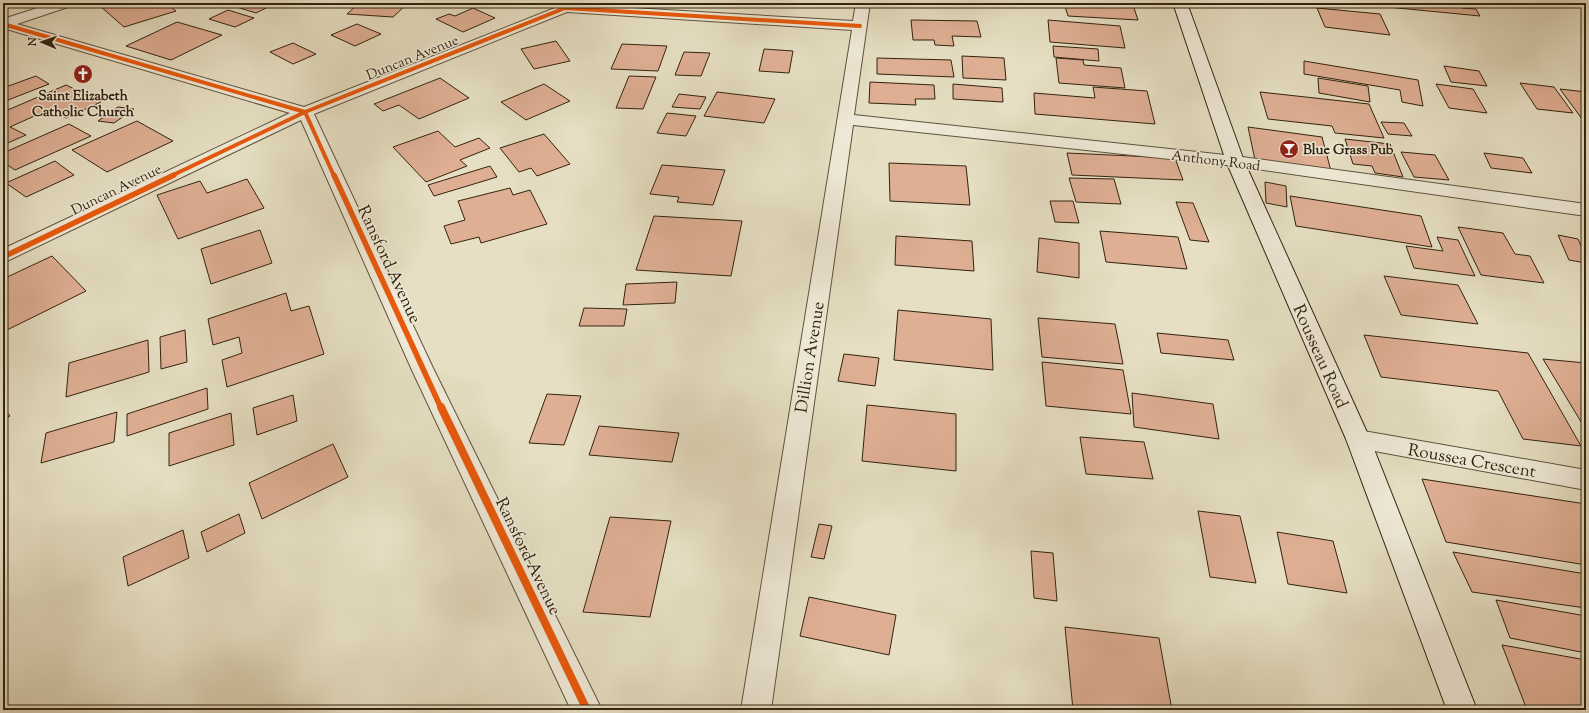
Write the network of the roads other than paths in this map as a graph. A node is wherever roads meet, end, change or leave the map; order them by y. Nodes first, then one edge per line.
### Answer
1 (66, 3) edge
2 (863, 3) edge
3 (1180, 3) edge
4 (3, 24) edge
5 (860, 26) junction
6 (305, 112) junction
7 (846, 119) junction
8 (1235, 161) junction
9 (1586, 210) edge
10 (3, 257) edge
11 (1358, 439) junction
12 (1586, 480) edge
13 (587, 710) edge
14 (756, 710) edge
15 (1462, 710) edge

1 - 4 street
2 - 5 street, Dillion Avenue
3 - 8 street, Rousseau Road
4 - 6 street
5 - 6 street, Duncan Avenue
5 - 7 street, Dillion Avenue
6 - 10 street, Duncan Avenue
6 - 13 street, Ransford Avenue
7 - 8 street, Anthony Road
7 - 14 street, Dillion Avenue
8 - 9 street, Anthony Road
8 - 11 street, Rousseau Road
11 - 12 street, Roussea Crescent
11 - 15 street, Rousseau Road

